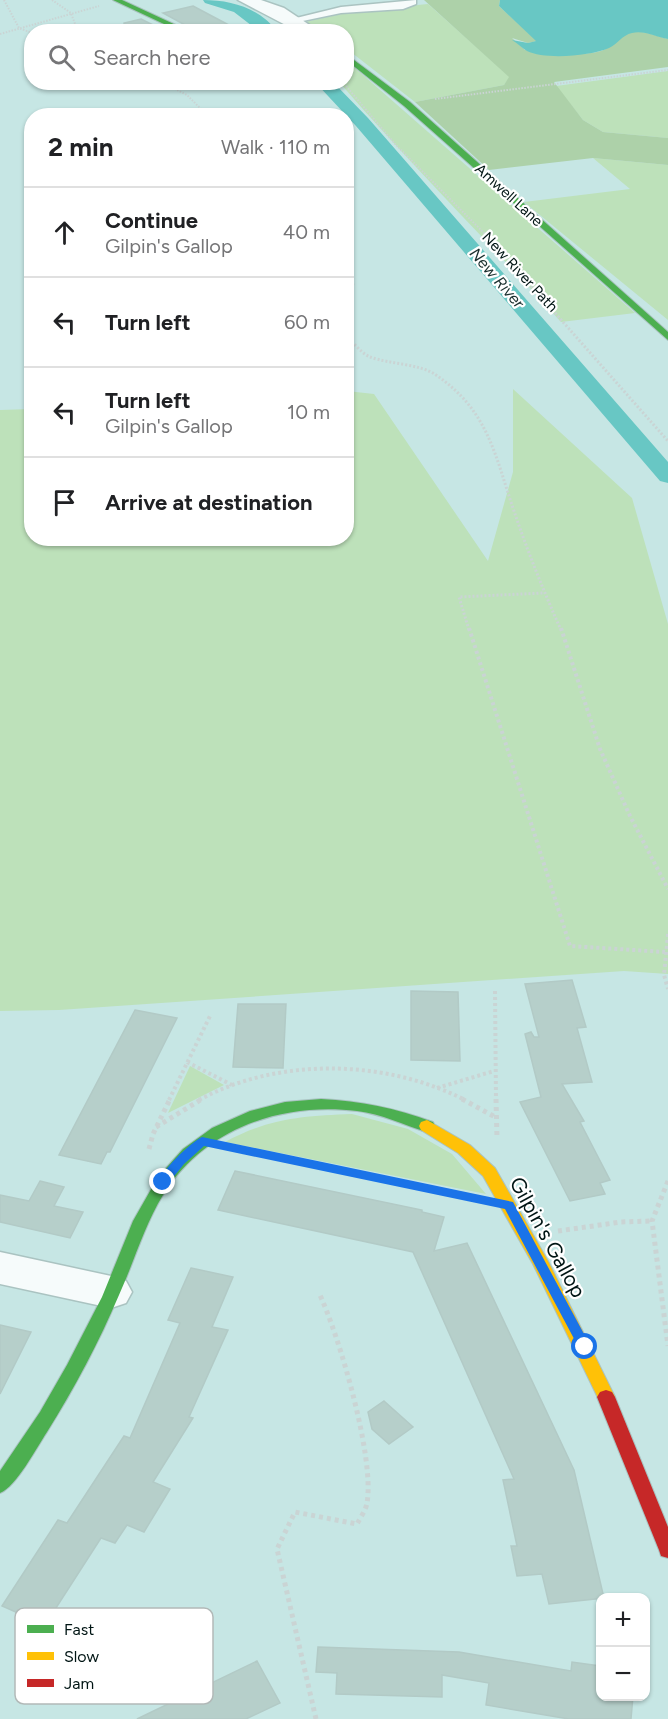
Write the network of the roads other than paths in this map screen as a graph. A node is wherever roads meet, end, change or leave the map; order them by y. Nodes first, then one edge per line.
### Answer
1 (116, 0) edge
2 (246, 0) edge
3 (412, 0) edge
4 (293, 20) junction
5 (170, 24) edge
6 (299, 24) edge
7 (354, 62) edge
8 (668, 337) edge
9 (0, 1268) edge
10 (111, 1292) junction
11 (0, 1485) edge
12 (668, 1550) edge

1 - 5 street
2 - 4 street
3 - 4 lane
4 - 6 street
7 - 8 street, Amwell Lane
9 - 10 street
10 - 11 street, Gilpin's Gallop
10 - 12 street, Gilpin's Gallop

